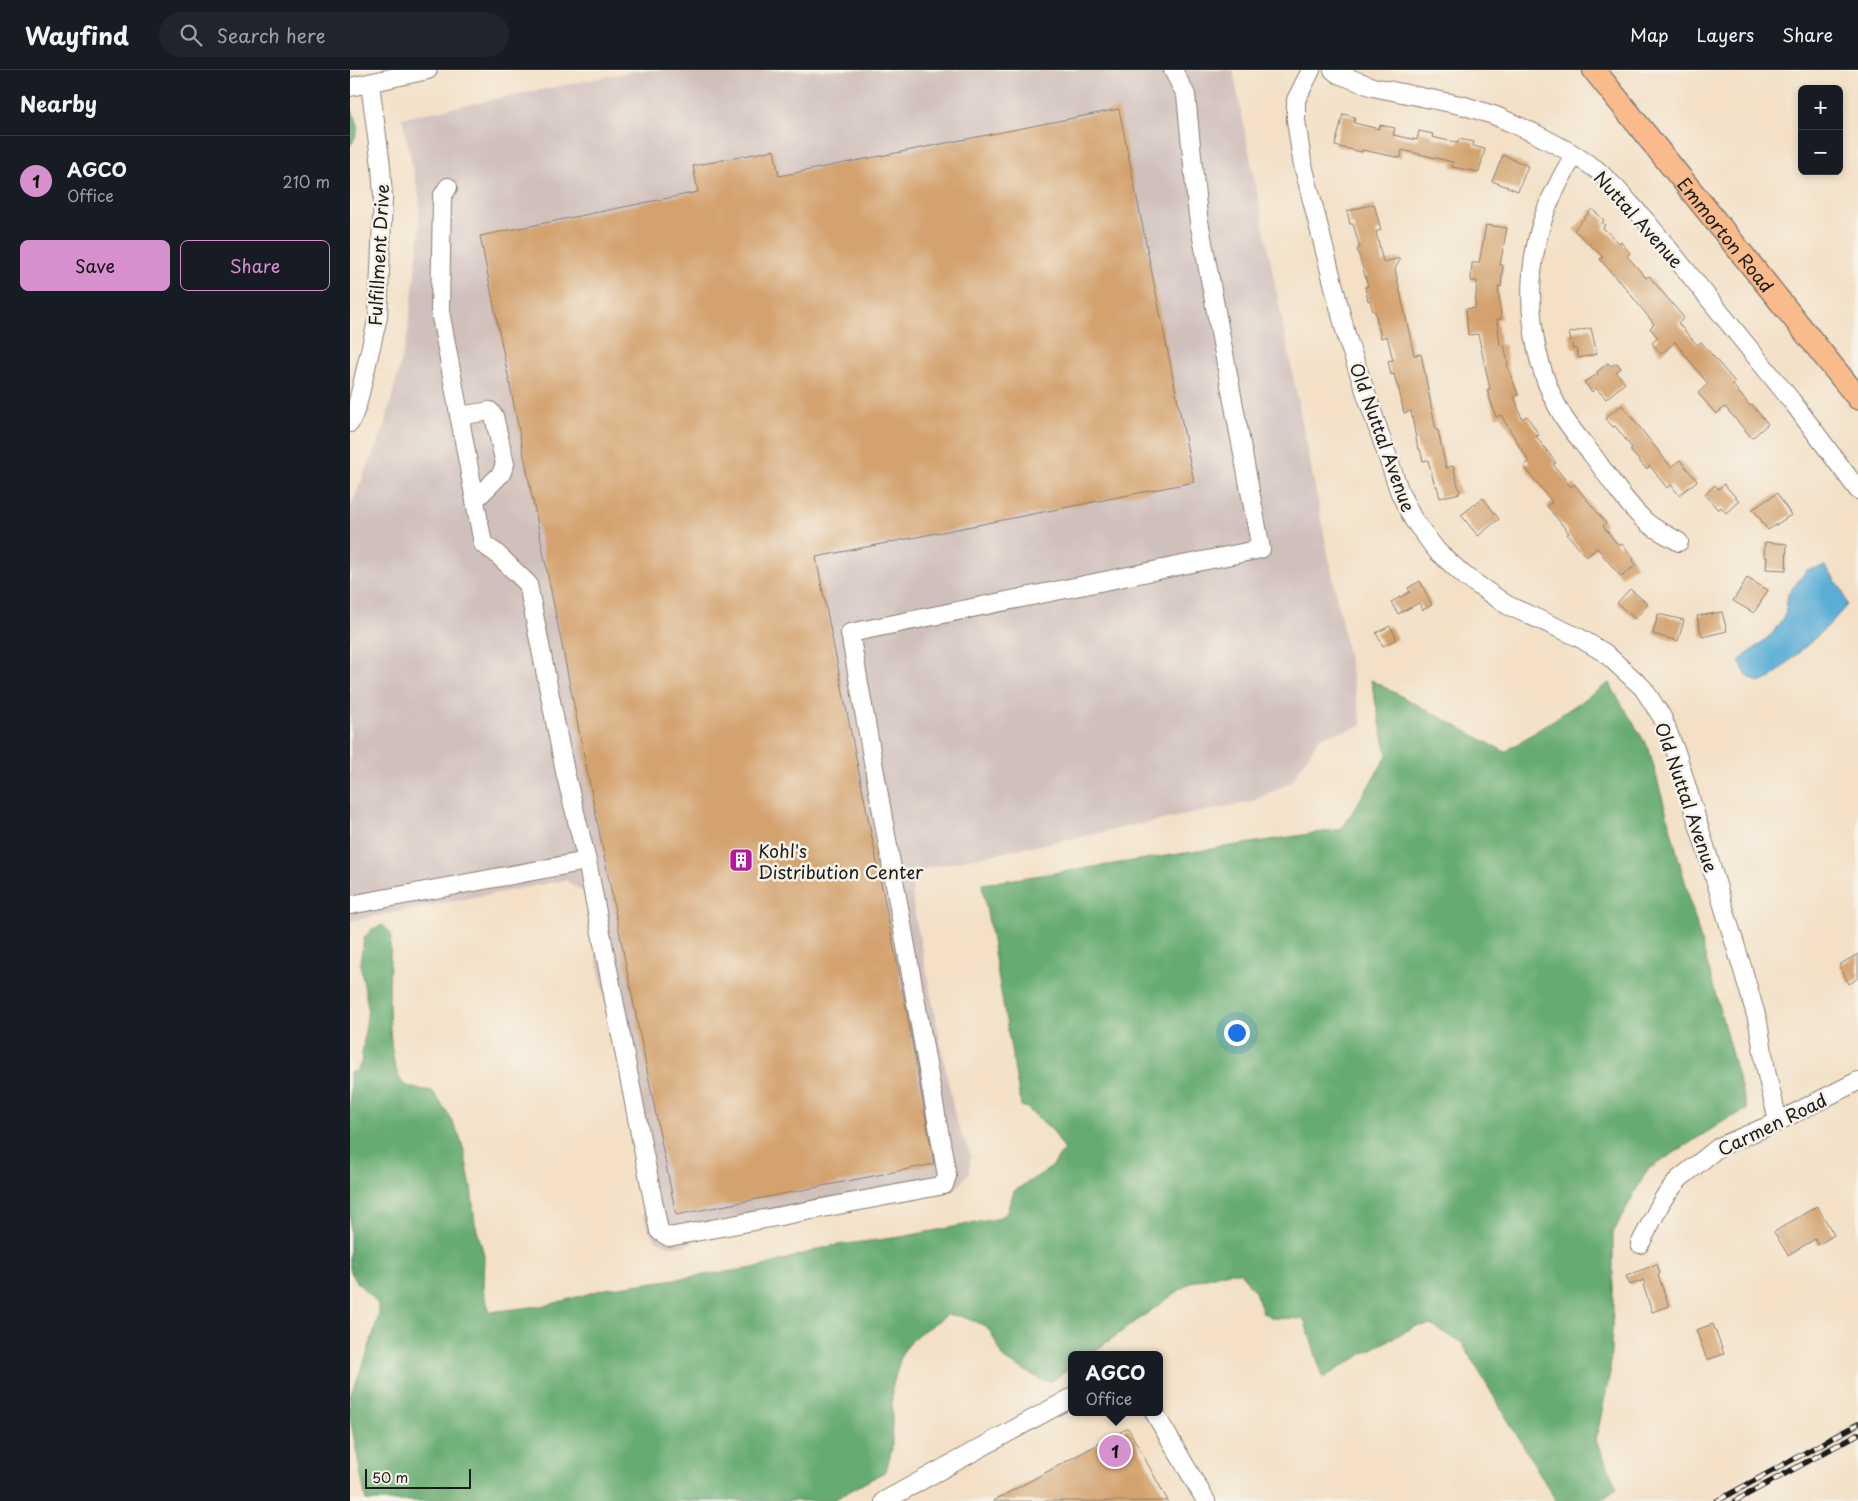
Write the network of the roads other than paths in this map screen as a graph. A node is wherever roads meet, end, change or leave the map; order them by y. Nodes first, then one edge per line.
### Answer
1 (428, 70) edge
2 (1173, 70) edge
3 (1311, 70) edge
4 (1333, 70) edge
5 (1594, 70) edge
6 (370, 84) junction
7 (350, 87) edge
8 (1574, 155) junction
9 (448, 187) dead end
10 (1858, 398) edge
11 (459, 416) junction
12 (350, 423) edge
13 (1858, 490) edge
14 (474, 500) junction
15 (1679, 542) dead end
16 (587, 861) junction
17 (350, 905) edge
18 (1858, 1081) edge
19 (1778, 1121) junction
20 (1640, 1244) dead end
21 (1068, 1400) edge
22 (1156, 1416) edge
23 (884, 1501) edge
24 (1206, 1501) edge

1 - 6 street
2 - 16 street
3 - 19 street, Old Nuttal Avenue
4 - 8 street, Nuttal Avenue
5 - 10 main road, Emmorton Road
6 - 7 street
6 - 12 street, Fulfillment Drive
8 - 13 street, Nuttal Avenue
8 - 15 street
9 - 11 street
11 - 14 street
11 - 14 street
14 - 16 street
16 - 17 street
18 - 19 street, Carmen Road
19 - 20 street, Carmen Road
21 - 23 street
22 - 24 street

